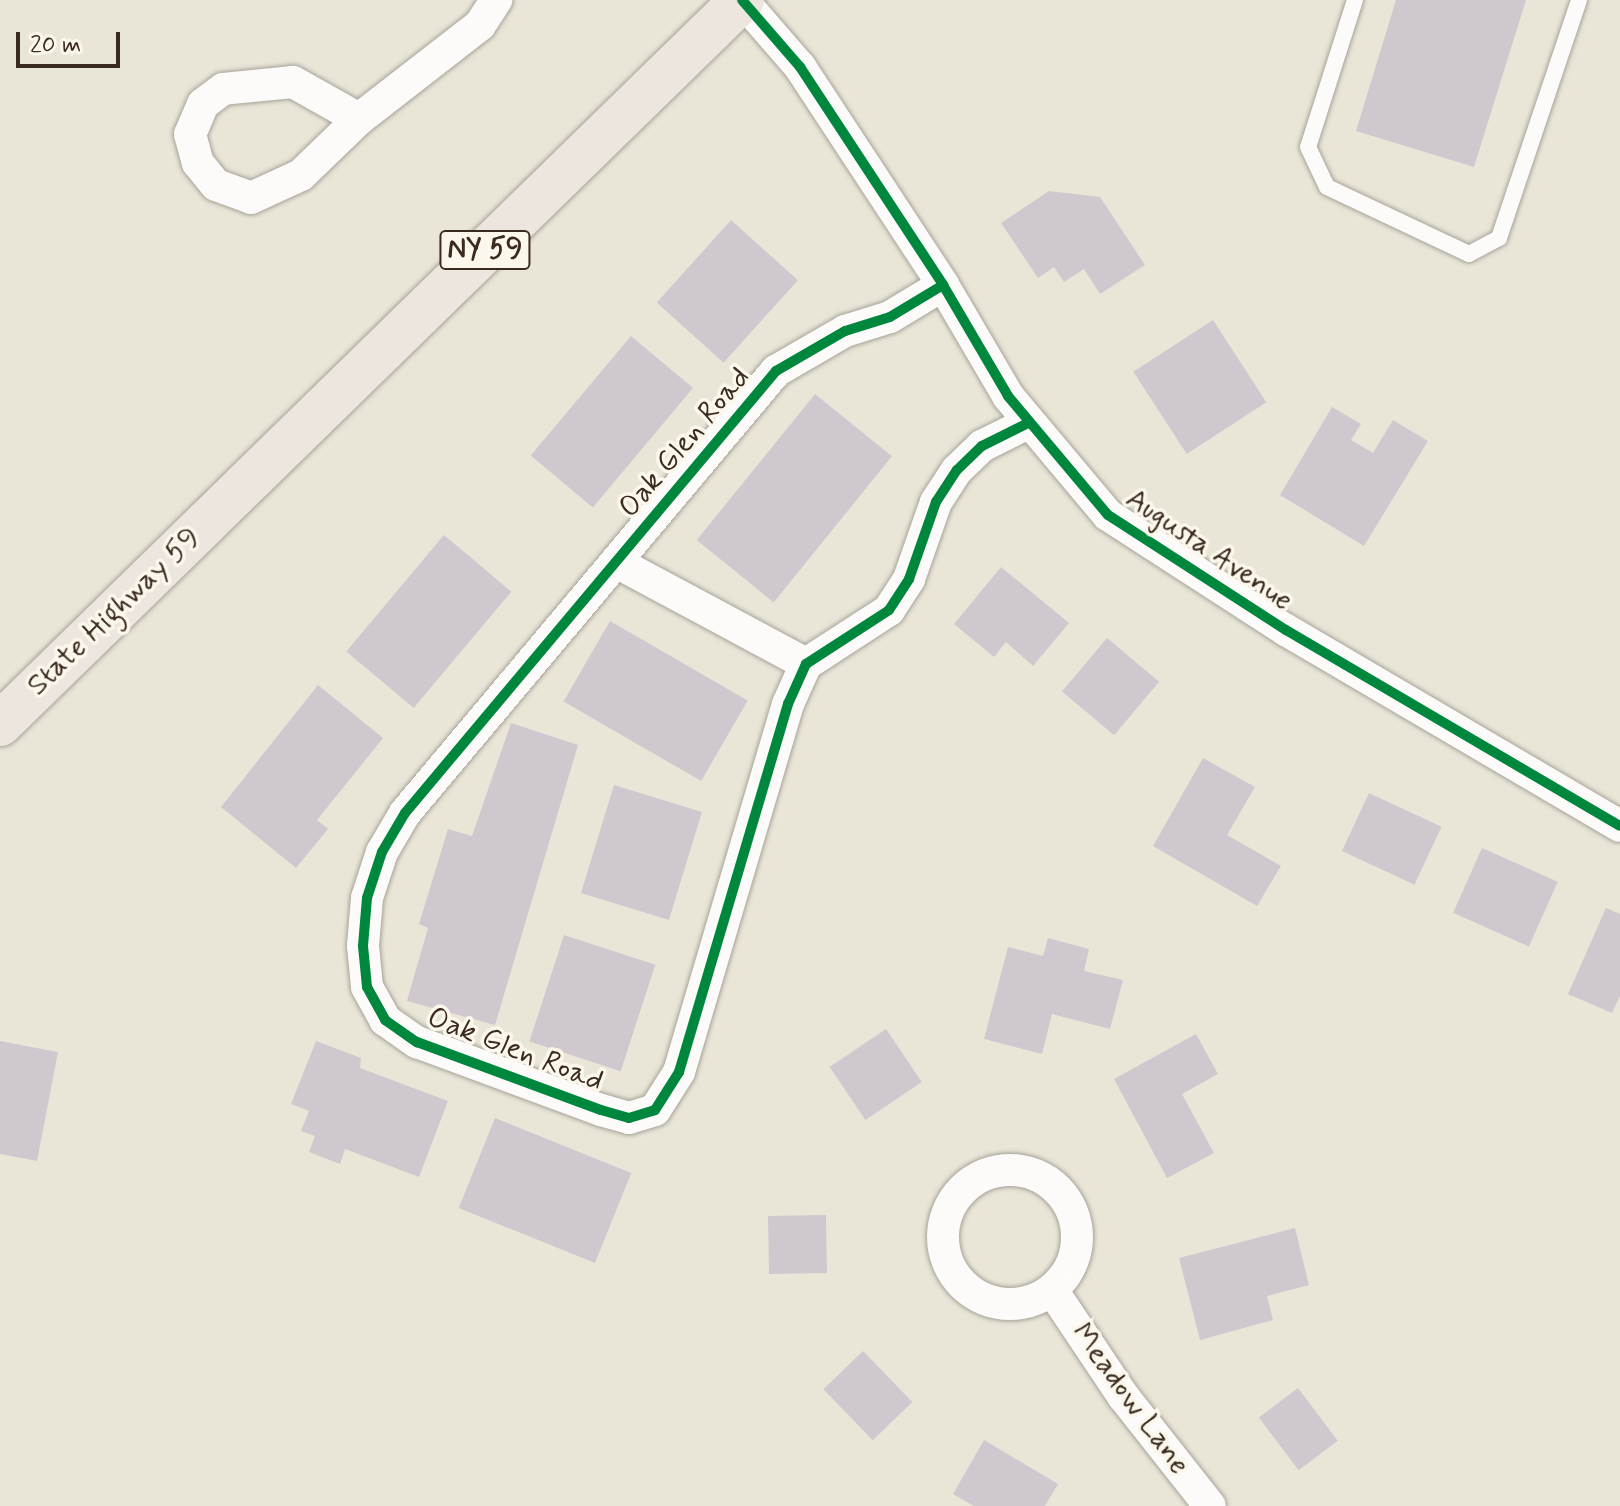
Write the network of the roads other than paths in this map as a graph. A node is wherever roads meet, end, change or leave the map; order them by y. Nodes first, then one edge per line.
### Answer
1 (496, 0) edge
2 (742, 0) edge
3 (1355, 0) edge
4 (1579, 0) edge
5 (359, 119) junction
6 (943, 285) junction
7 (1028, 423) junction
8 (616, 562) junction
9 (806, 664) junction
10 (0, 724) edge
11 (1620, 826) edge
12 (1052, 1290) junction
13 (1210, 1506) edge

1 - 5 street
2 - 6 street, Augusta Avenue
2 - 10 main road, State Highway 59 / NY 59
3 - 4 lane
5 - 5 street
6 - 7 street, Augusta Avenue
6 - 8 street, Oak Glen Road
7 - 9 street
7 - 11 street, Augusta Avenue
8 - 9 street, Oak Glen Road
8 - 9 street, Oak Glen Road
12 - 12 street, Meadow Lane
12 - 13 street, Meadow Lane

